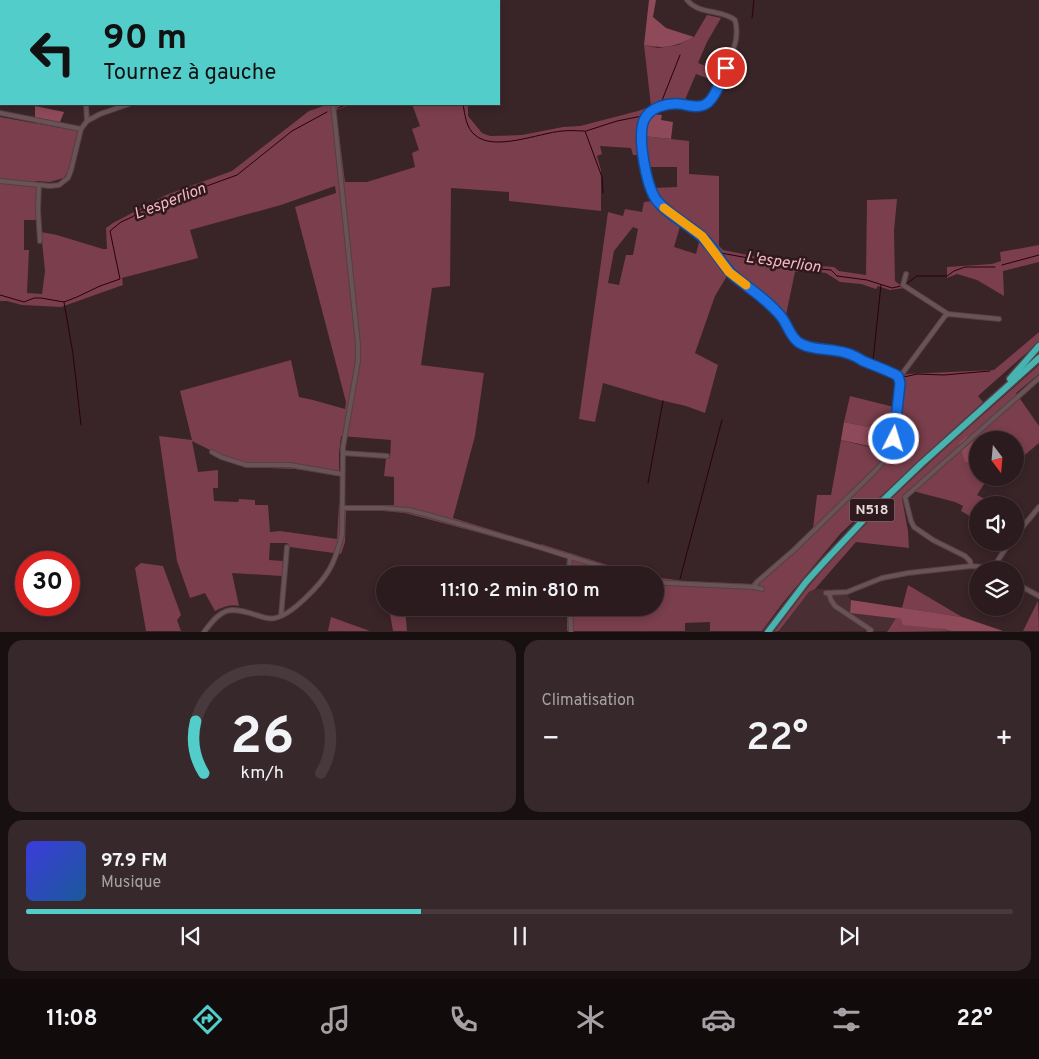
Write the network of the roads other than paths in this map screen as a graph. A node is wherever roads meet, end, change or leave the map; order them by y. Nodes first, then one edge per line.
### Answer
1 (687, 0) edge
2 (86, 105) edge
3 (126, 105) edge
4 (333, 105) edge
5 (0, 113) edge
6 (87, 121) junction
7 (81, 129) junction
8 (0, 181) edge
9 (39, 185) junction
10 (40, 240) dead end
11 (906, 274) dead end
12 (948, 314) junction
13 (999, 319) dead end
14 (1039, 346) edge
15 (1039, 358) edge
16 (899, 378) junction
17 (1039, 378) edge
18 (990, 402) junction
19 (212, 452) dead end
20 (343, 453) junction
21 (387, 456) dead end
22 (342, 474) junction
23 (1039, 507) edge
24 (343, 508) junction
25 (1024, 525) edge
26 (287, 547) dead end
27 (570, 556) junction
28 (970, 561) edge
29 (569, 566) edge
30 (601, 566) edge
31 (969, 566) edge
32 (664, 582) edge
33 (754, 587) junction
34 (1024, 588) edge
35 (762, 589) dead end
36 (1039, 596) edge
37 (281, 616) junction
38 (570, 616) edge
39 (204, 632) edge
40 (571, 632) edge
41 (768, 632) edge
42 (870, 632) edge

1 - 16 street
2 - 6 street
3 - 6 street
4 - 20 street
5 - 7 street
6 - 7 street
7 - 9 street
8 - 9 street
9 - 10 street
11 - 12 street
12 - 13 street
12 - 16 street
14 - 18 highway, N518
15 - 18 highway, N518
16 - 33 street
17 - 28 street
18 - 41 highway, N518
19 - 22 street
20 - 21 street
20 - 22 street
22 - 24 street
23 - 25 street
24 - 27 street
24 - 37 street
26 - 37 street
27 - 29 street
27 - 30 street
31 - 42 street
32 - 33 street
33 - 35 street
34 - 36 street
37 - 39 street
38 - 40 street

